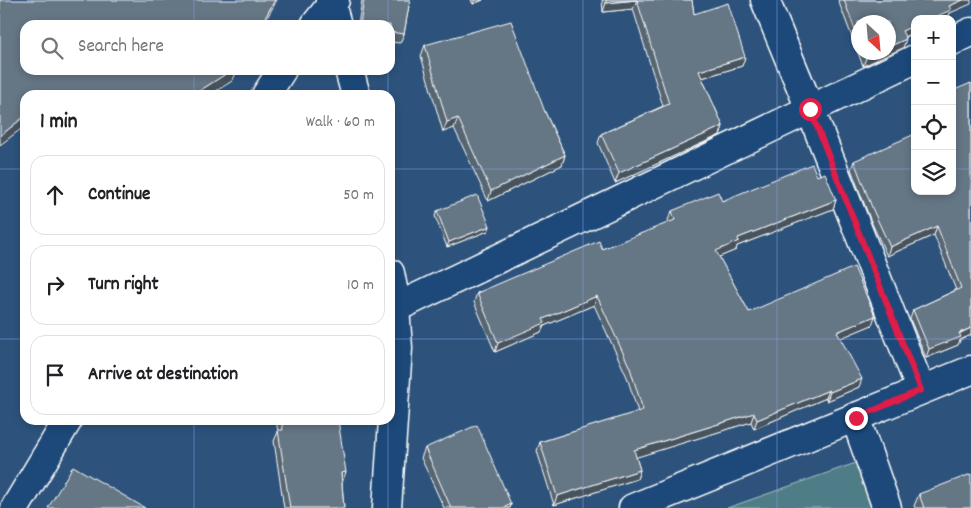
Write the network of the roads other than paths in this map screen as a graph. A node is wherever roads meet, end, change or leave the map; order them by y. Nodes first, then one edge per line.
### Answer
1 (765, 0) edge
2 (971, 32) edge
3 (956, 39) edge
4 (913, 60) edge
5 (279, 75) edge
6 (351, 75) edge
7 (269, 90) edge
8 (355, 90) edge
9 (810, 109) junction
10 (395, 308) joint
11 (971, 370) edge
12 (921, 390) junction
13 (395, 392) edge
14 (856, 418) junction
15 (65, 425) edge
16 (393, 425) edge
17 (15, 508) edge
18 (387, 508) edge
19 (634, 508) edge
20 (887, 508) edge

1 - 9 street
2 - 3 street
4 - 9 street
5 - 7 street
6 - 8 street
9 - 10 street
9 - 12 street
10 - 13 street
11 - 12 street
12 - 14 street
14 - 19 street
14 - 20 street
15 - 17 street
16 - 18 street

